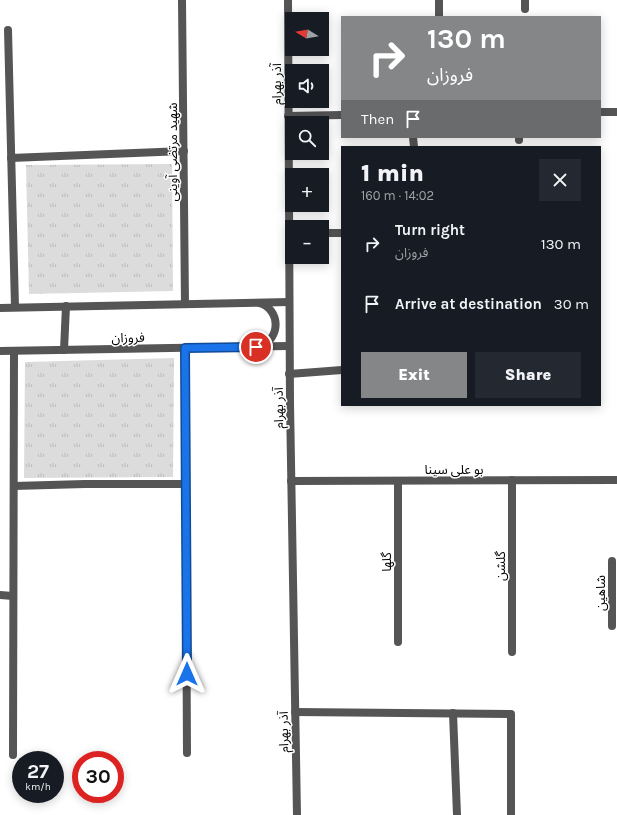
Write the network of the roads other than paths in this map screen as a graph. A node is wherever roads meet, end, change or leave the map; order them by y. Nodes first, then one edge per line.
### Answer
1 (182, 0) edge
2 (288, 0) edge
3 (439, 0) edge
4 (525, 0) edge
5 (525, 9) dead end
6 (439, 16) edge
7 (8, 30) dead end
8 (601, 112) edge
9 (617, 112) edge
10 (341, 115) edge
11 (288, 116) joint
12 (184, 151) junction
13 (11, 158) junction
14 (289, 160) edge
15 (290, 220) edge
16 (329, 233) edge
17 (341, 233) edge
18 (290, 264) edge
19 (255, 302) junction
20 (289, 302) junction
21 (185, 304) junction
22 (66, 306) junction
23 (15, 307) junction
24 (0, 308) edge
25 (289, 346) junction
26 (256, 347) junction
27 (185, 348) junction
28 (64, 350) junction
29 (0, 351) edge
30 (14, 351) junction
31 (341, 370) edge
32 (289, 374) junction
33 (512, 480) junction
34 (617, 480) edge
35 (398, 481) junction
36 (291, 482) junction
37 (185, 484) junction
38 (14, 486) junction
39 (612, 561) dead end
40 (615, 588) edge
41 (0, 595) edge
42 (14, 596) junction
43 (612, 626) dead end
44 (398, 642) dead end
45 (512, 652) dead end
46 (295, 712) junction
47 (453, 714) junction
48 (13, 751) edge
49 (187, 753) dead end
50 (297, 815) edge
51 (456, 815) edge
52 (511, 815) edge

1 - 12 street, شهید مرتضی آوینی
2 - 11 street, آذر بهرام
3 - 6 street
4 - 5 street
7 - 13 street
8 - 9 street
10 - 11 street
12 - 13 street
12 - 21 street, شهید مرتضی آوینی
13 - 23 street
14 - 15 street, آذر بهرام
16 - 17 street
18 - 20 street, آذر بهرام
19 - 20 street
19 - 21 street
19 - 26 street
20 - 25 street, آذر بهرام
21 - 22 street
22 - 23 street
22 - 28 street
23 - 24 street
25 - 26 street, فروزان
25 - 32 street, آذر بهرام
26 - 27 street, فروزان
27 - 28 street, فروزان
27 - 37 street
28 - 30 street, فروزان
29 - 30 street, فروزان
30 - 38 street
31 - 32 street
32 - 36 street, آذر بهرام
33 - 34 street, بو علی سینا
33 - 35 street, بو علی سینا
33 - 45 street, گلشن
35 - 36 street, بو علی سینا
35 - 44 street, گلها
36 - 46 street, آذر بهرام
37 - 38 street
37 - 49 street
38 - 42 street
39 - 40 street, شاهین
40 - 43 street, شاهین
41 - 42 street
42 - 48 street
46 - 47 street
46 - 50 street, آذر بهرام
47 - 51 street
47 - 52 street

